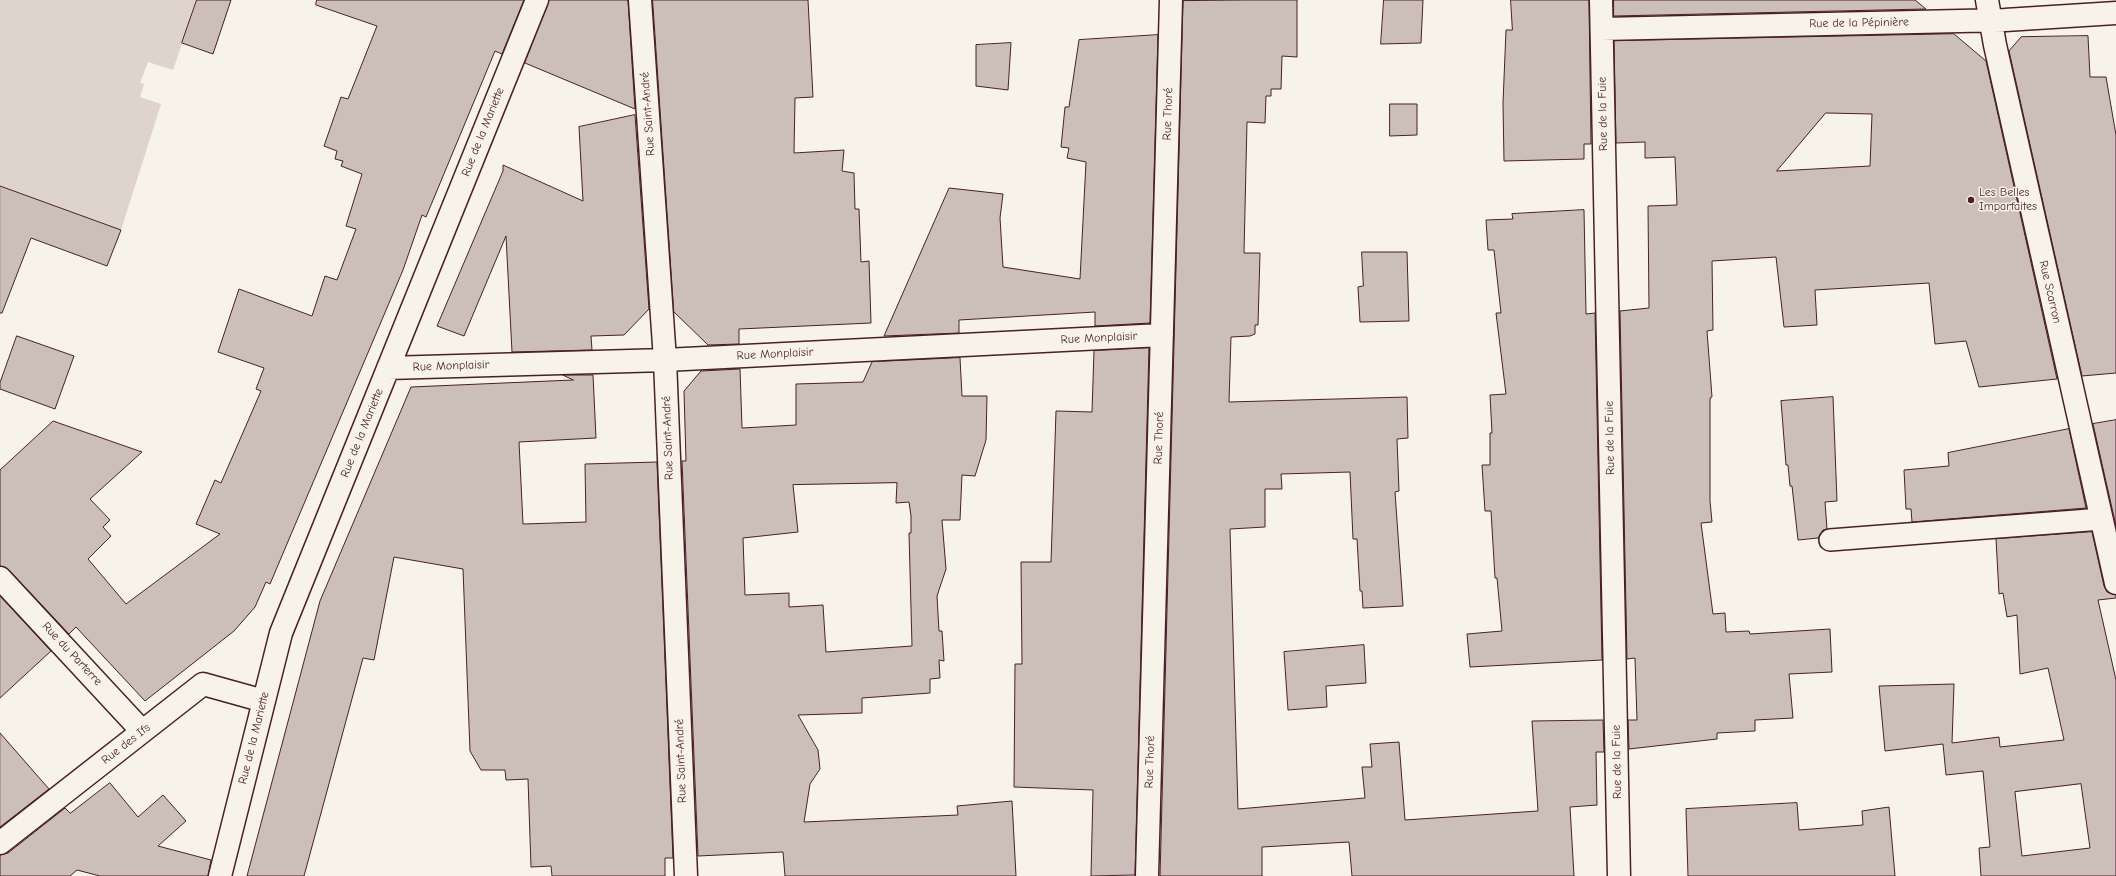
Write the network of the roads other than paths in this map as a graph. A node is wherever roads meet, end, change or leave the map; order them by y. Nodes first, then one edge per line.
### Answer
1 (537, 0) edge
2 (640, 0) edge
3 (1171, 0) edge
4 (1601, 0) edge
5 (1988, 10) edge
6 (2116, 13) edge
7 (1602, 29) junction
8 (1162, 335) junction
9 (665, 360) junction
10 (388, 368) junction
11 (2102, 519) junction
12 (1830, 540) dead end
13 (0, 578) edge
14 (2116, 583) edge
15 (264, 701) junction
16 (142, 731) junction
17 (0, 843) edge
18 (220, 876) edge
19 (686, 876) edge
20 (1147, 876) edge
21 (1619, 876) edge

1 - 10 street, Rue de la Mariette
2 - 9 street, Rue Saint-André
3 - 8 street, Rue Thoré
4 - 7 street, Rue de la Fuie
5 - 6 street, Rue de la Pépinière
5 - 7 street, Rue de la Pépinière
5 - 11 street, Rue Scarron
7 - 21 street, Rue de la Fuie
8 - 9 street, Rue Monplaisir
8 - 20 street, Rue Thoré
9 - 10 street, Rue Monplaisir
9 - 19 street, Rue Saint-André
10 - 15 street, Rue de la Mariette
11 - 12 lane
11 - 14 street, Rue Scarron
13 - 16 street, Rue du Parterre
15 - 16 street, Rue des Ifs
15 - 18 street, Rue de la Mariette
16 - 17 street, Rue des Ifs

